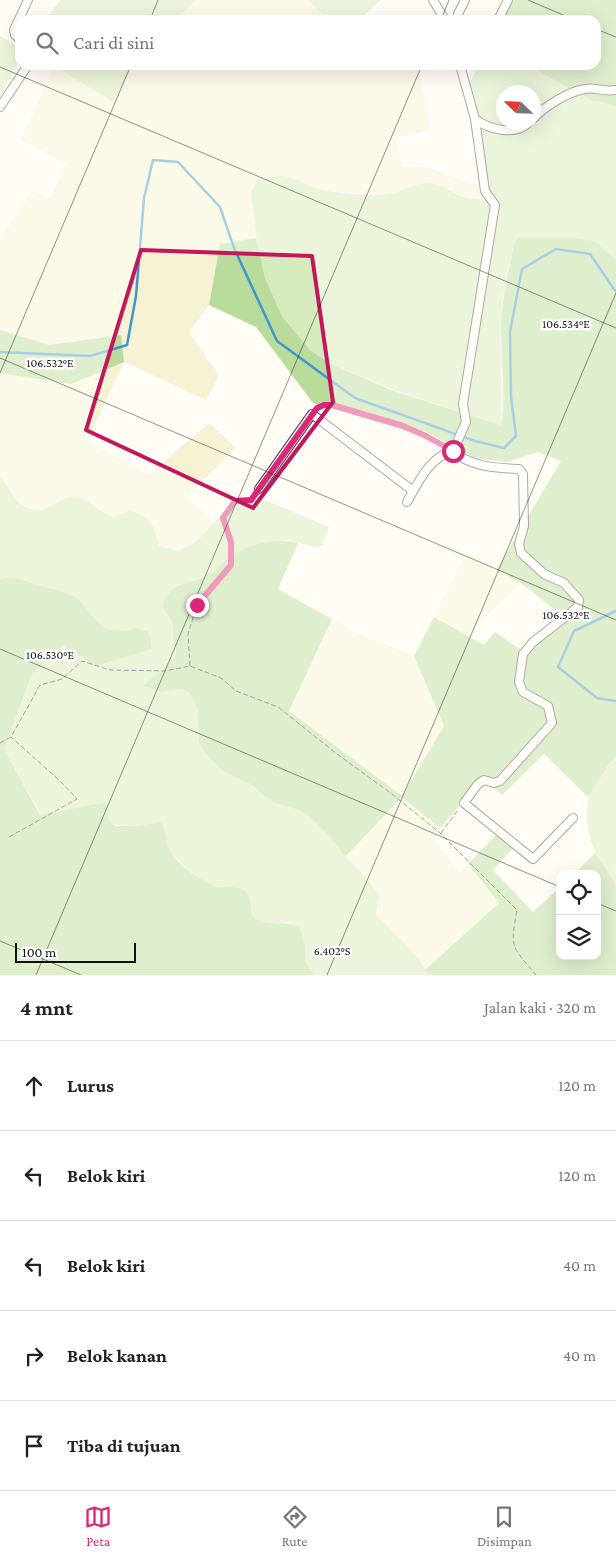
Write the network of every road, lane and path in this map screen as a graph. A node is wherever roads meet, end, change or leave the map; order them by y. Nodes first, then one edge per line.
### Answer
1 (28, 0) edge
2 (432, 0) edge
3 (464, 0) edge
4 (508, 0) edge
5 (458, 14) dead end
6 (21, 15) edge
7 (442, 15) edge
8 (500, 15) edge
9 (25, 70) edge
10 (461, 70) edge
11 (616, 90) edge
12 (0, 106) edge
13 (541, 111) edge
14 (475, 119) junction
15 (496, 128) edge
16 (312, 414) junction
17 (455, 450) junction
18 (260, 489) joint
19 (413, 491) junction
20 (407, 502) dead end
21 (190, 666) junction
22 (11, 737) junction
23 (0, 743) edge
24 (464, 803) junction
25 (573, 818) dead end
26 (440, 834) junction
27 (9, 836) dead end
28 (536, 975) edge

1 - 6 street
2 - 7 street
3 - 5 street
4 - 8 street
9 - 12 street
10 - 14 street
11 - 13 street
14 - 15 street
14 - 17 street
16 - 17 path
16 - 18 street
16 - 19 street
17 - 19 street
17 - 24 street
18 - 21 path
19 - 20 street
21 - 22 path
21 - 26 path
22 - 23 path
22 - 27 path
24 - 25 street
24 - 26 path
26 - 28 path

